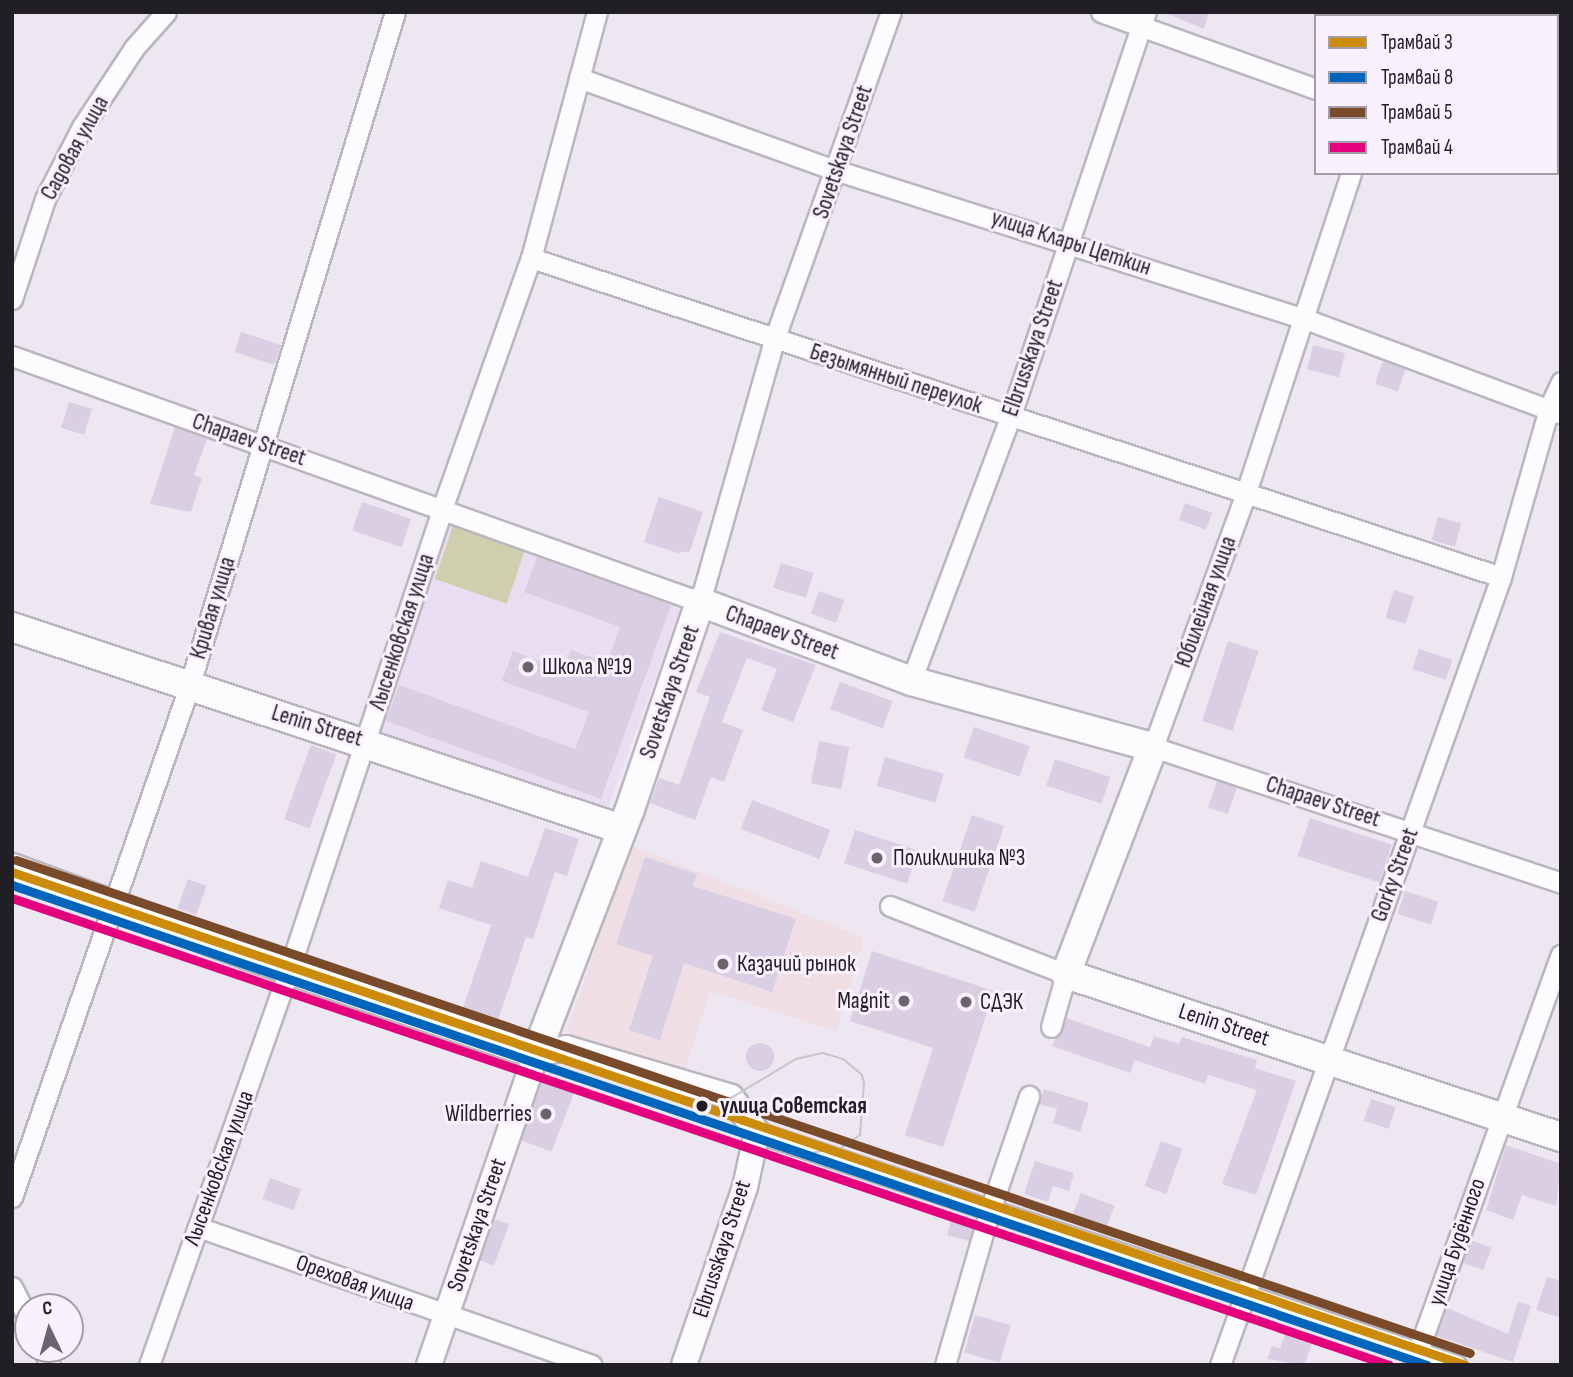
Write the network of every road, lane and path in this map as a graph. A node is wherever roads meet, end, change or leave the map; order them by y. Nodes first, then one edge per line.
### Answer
1 (166, 12) edge
2 (395, 12) edge
3 (597, 12) edge
4 (891, 12) edge
5 (1101, 12) edge
6 (1144, 20) edge
7 (579, 78) junction
8 (1314, 88) edge
9 (838, 171) junction
10 (1350, 175) edge
11 (1070, 241) junction
12 (531, 258) junction
13 (12, 299) edge
14 (1305, 319) junction
15 (774, 340) junction
16 (12, 356) edge
17 (1561, 382) edge
18 (1555, 411) edge
19 (1011, 415) junction
20 (263, 445) junction
21 (1245, 493) junction
22 (443, 506) junction
23 (1501, 577) junction
24 (700, 602) junction
25 (12, 627) edge
26 (911, 681) junction
27 (189, 687) junction
28 (366, 741) junction
29 (1153, 747) junction
30 (621, 829) junction
31 (1411, 831) junction
32 (12, 868) edge
33 (1561, 883) edge
34 (890, 906) dead end
35 (114, 907) junction
36 (1561, 955) edge
37 (289, 970) junction
38 (1066, 974) junction
39 (1051, 1027) dead end
40 (536, 1054) junction
41 (1330, 1060) junction
42 (1029, 1096) dead end
43 (1500, 1118) junction
44 (757, 1132) junction
45 (1561, 1137) edge
46 (12, 1197) edge
47 (990, 1211) junction
48 (198, 1227) junction
49 (1244, 1295) junction
50 (446, 1315) junction
51 (1415, 1358) edge
52 (149, 1365) edge
53 (429, 1365) edge
54 (592, 1365) edge
55 (684, 1365) edge
56 (945, 1365) edge
57 (1220, 1365) edge
58 (1456, 1365) edge

1 - 13 street, Садовая улица
2 - 20 street, Кривая улица
3 - 7 street, Лысенковская улица
4 - 9 street, Sovetskaya Street
5 - 6 street
6 - 8 street
6 - 11 street, Elbrusskaya Street
7 - 9 street, улица Клары Цеткин
7 - 12 street, Лысенковская улица
9 - 11 street, улица Клары Цеткин
9 - 15 street, Sovetskaya Street
10 - 14 street, Юбилейная улица
11 - 14 street, улица Клары Цеткин
11 - 19 street, Elbrusskaya Street
12 - 15 street, Безымянный переулок
12 - 22 street, Лысенковская улица
14 - 18 street, улица Клары Цеткин
14 - 21 street, Юбилейная улица
15 - 19 street, Безымянный переулок
15 - 24 street, Sovetskaya Street
16 - 20 street, Chapaev Street
17 - 18 street, Gorky Street
18 - 23 street, Gorky Street
19 - 21 street, Безымянный переулок
19 - 26 street, Elbrusskaya Street
20 - 22 street, Chapaev Street
20 - 27 street, Кривая улица
21 - 23 street, Безымянный переулок
21 - 29 street, Юбилейная улица
22 - 24 street, Chapaev Street
22 - 28 street, Лысенковская улица
23 - 31 street, Gorky Street
24 - 26 main road, Chapaev Street
24 - 30 main road, Sovetskaya Street
25 - 27 main road, Lenin Street
26 - 29 main road, Chapaev Street
27 - 28 main road, Lenin Street
27 - 35 street, Кривая улица
28 - 30 main road, Lenin Street
28 - 37 street, Лысенковская улица
29 - 31 street, Chapaev Street
29 - 38 main road, Юбилейная улица
30 - 40 main road, Sovetskaya Street
31 - 33 street, Chapaev Street
31 - 41 street, Gorky Street
32 - 35 main road
34 - 38 street, Lenin Street
35 - 37 main road
35 - 46 street, Кривая улица
36 - 43 street, улица Будённого
37 - 40 main road
37 - 48 street, Лысенковская улица
38 - 39 street, Юбилейная улица
38 - 41 main road, Lenin Street
40 - 44 street
40 - 50 street, Sovetskaya Street
41 - 43 main road, Lenin Street
41 - 49 street, Gorky Street
42 - 47 street
43 - 45 main road, Lenin Street
43 - 51 street, улица Будённого
44 - 47 street
44 - 55 street, Elbrusskaya Street
47 - 49 street
47 - 56 street
48 - 50 street, Ореховая улица
48 - 52 street, Лысенковская улица
49 - 51 street
49 - 57 street, Gorky Street
50 - 53 street, Sovetskaya Street
50 - 54 street, Ореховая улица
51 - 58 street

